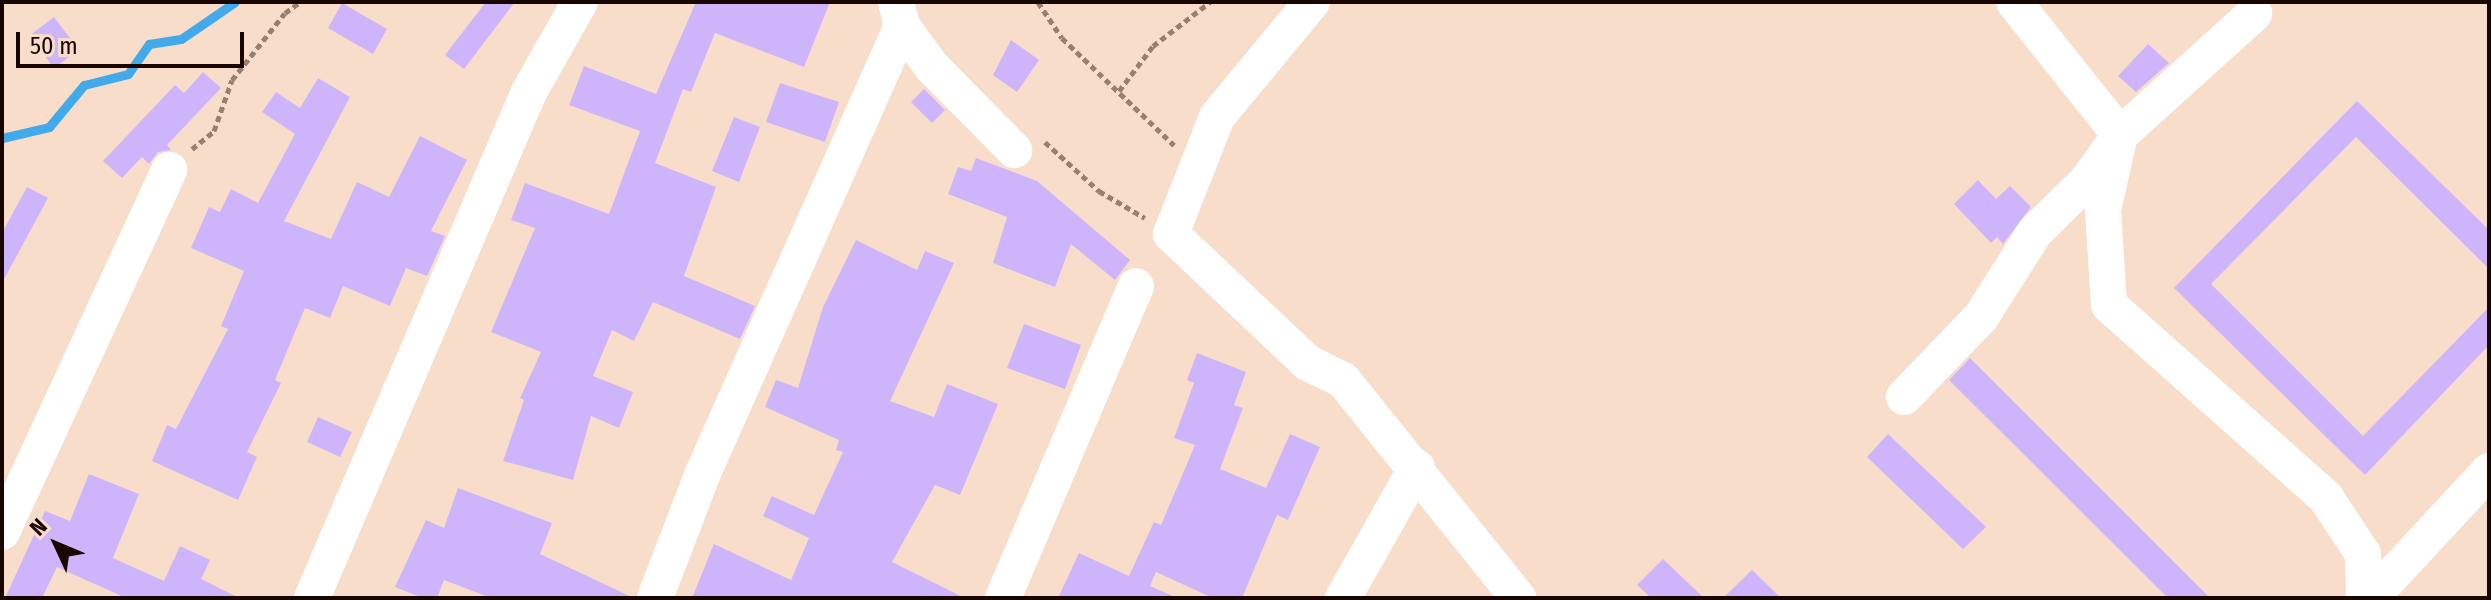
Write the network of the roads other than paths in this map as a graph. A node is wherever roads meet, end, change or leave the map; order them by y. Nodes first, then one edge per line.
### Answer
1 (580, 2) edge
2 (1312, 2) edge
3 (2014, 2) edge
4 (899, 14) edge
5 (2254, 14) dead end
6 (2120, 135) junction
7 (1028, 144) road end
8 (169, 170) road end
9 (1136, 286) dead end
10 (1904, 397) dead end
11 (1417, 467) junction
12 (2489, 471) edge
13 (2, 532) edge
14 (312, 598) edge
15 (655, 598) edge
16 (1003, 598) edge
17 (1343, 598) edge
18 (1518, 598) edge
19 (2364, 598) edge
20 (2371, 598) edge

1 - 14 street
2 - 11 street
3 - 6 street
4 - 7 street
4 - 15 street
5 - 6 street
6 - 10 street
6 - 19 street
8 - 13 street
9 - 16 street
11 - 17 street
11 - 18 street
12 - 20 street

